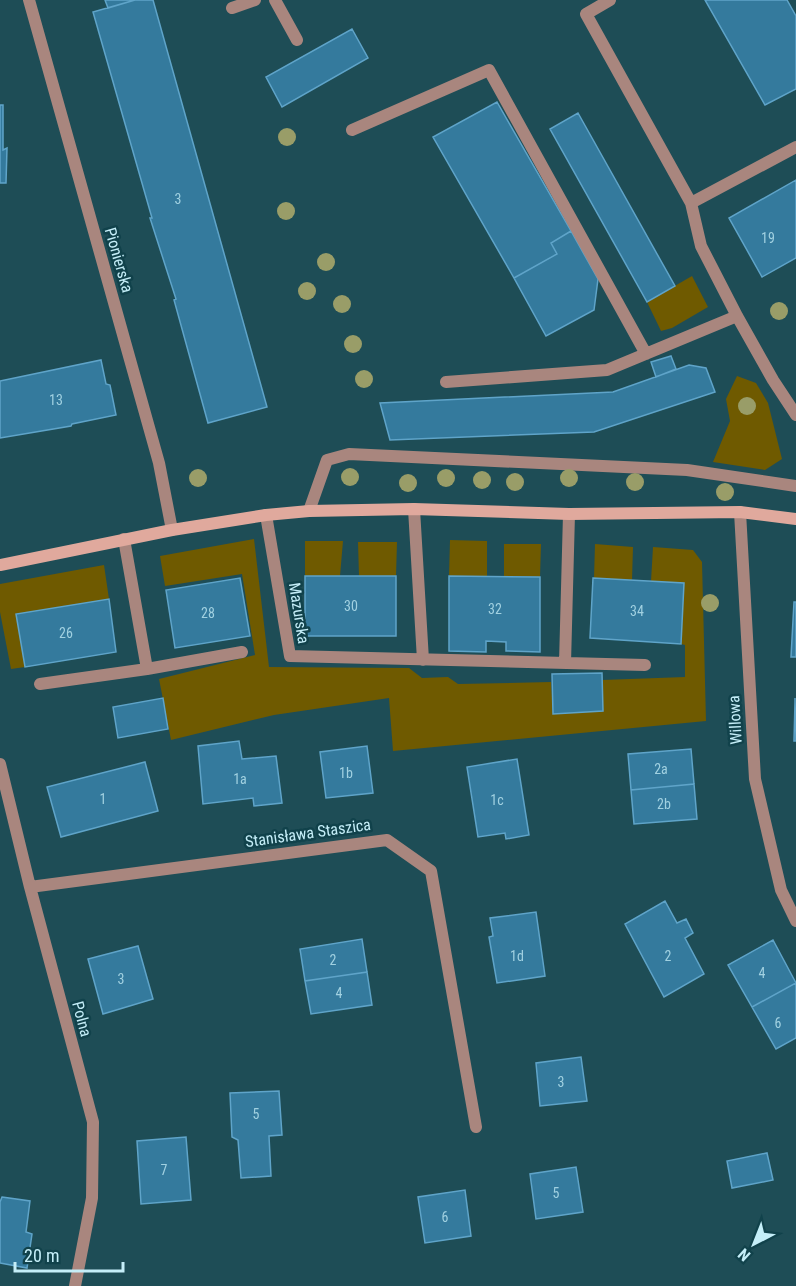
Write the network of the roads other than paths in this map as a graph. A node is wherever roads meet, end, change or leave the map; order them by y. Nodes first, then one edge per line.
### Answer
1 (29, 0) edge
2 (255, 0) edge
3 (275, 0) edge
4 (610, 0) edge
5 (232, 8) dead end
6 (297, 40) dead end
7 (352, 130) dead end
8 (796, 147) edge
9 (691, 203) junction
10 (737, 316) junction
11 (646, 354) junction
12 (446, 382) dead end
13 (796, 415) edge
14 (796, 486) edge
15 (414, 509) junction
16 (309, 511) junction
17 (740, 512) junction
18 (569, 514) junction
19 (266, 515) junction
20 (796, 519) edge
21 (172, 530) junction
22 (124, 539) junction
23 (0, 565) edge
24 (242, 652) dead end
25 (423, 660) junction
26 (565, 663) junction
27 (645, 665) dead end
28 (147, 669) junction
29 (40, 684) dead end
30 (0, 764) edge
31 (30, 887) junction
32 (796, 921) edge
33 (476, 1127) dead end
34 (75, 1286) edge

1 - 21 street, Pionierska
2 - 5 street
3 - 6 street
4 - 9 street
7 - 11 street
8 - 9 street
9 - 10 street
10 - 11 street
10 - 13 street
11 - 12 street
14 - 16 street
15 - 16 street
15 - 18 street
15 - 25 street
16 - 19 street
17 - 18 street
17 - 20 street
17 - 32 street, Willowa
18 - 26 street
19 - 21 street
19 - 25 street, Mazurska
21 - 22 street
22 - 23 street
22 - 28 street
24 - 28 street
25 - 26 street, Mazurska
26 - 27 street, Mazurska
28 - 29 street
30 - 31 street, Polna
31 - 33 street, Stanisława Staszica
31 - 34 street, Polna

